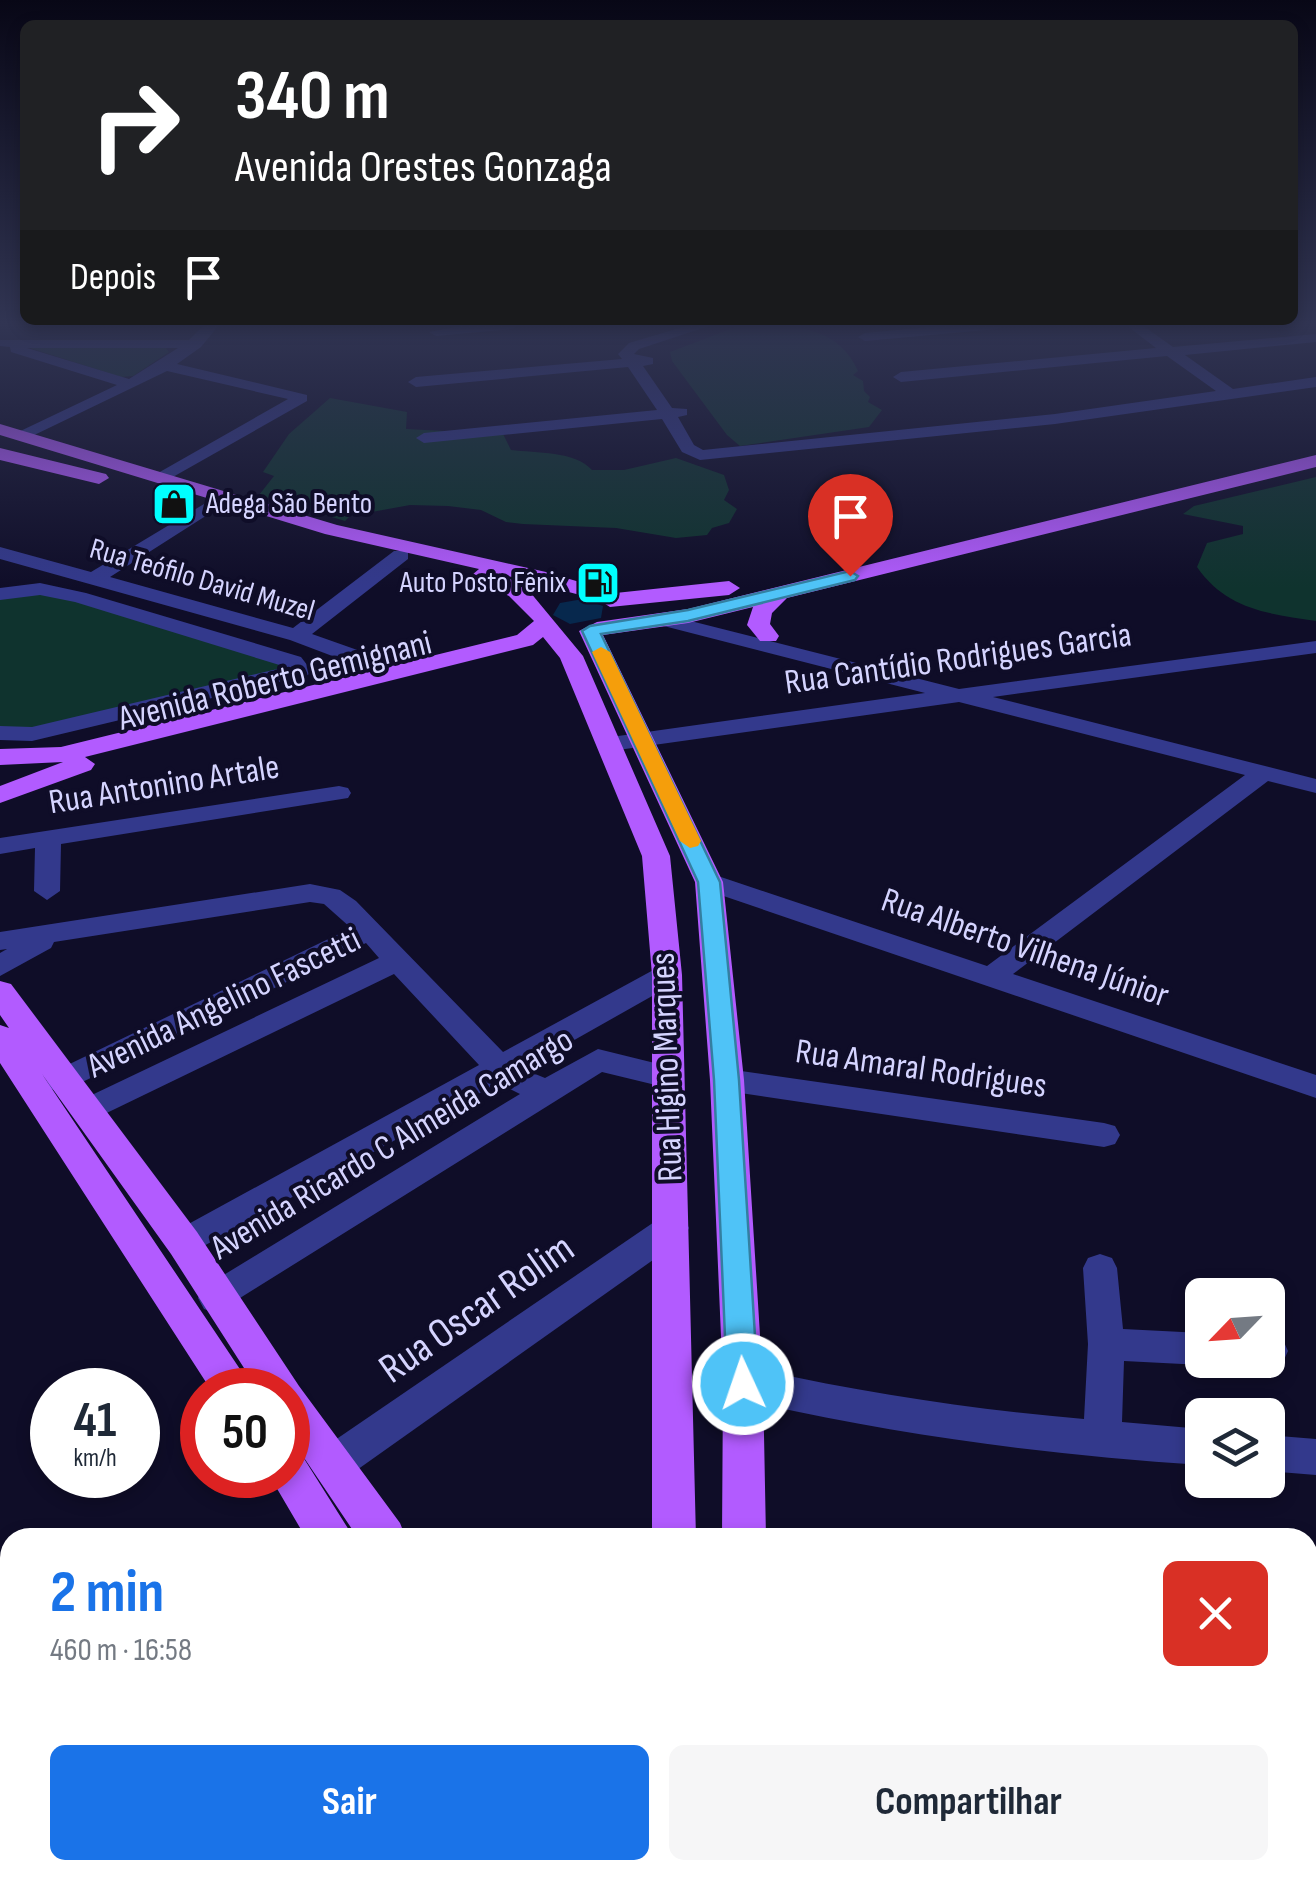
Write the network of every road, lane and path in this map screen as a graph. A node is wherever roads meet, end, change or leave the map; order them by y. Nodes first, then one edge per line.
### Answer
1 (58, 413) edge
2 (275, 413) edge
3 (676, 413) joint
4 (1095, 413) edge
5 (10, 432) edge
6 (424, 438) dead end
7 (1316, 450) edge
8 (4, 458) edge
9 (1316, 460) edge
10 (164, 476) junction
11 (210, 506) junction
12 (0, 553) edge
13 (400, 555) junction
14 (92, 580) junction
15 (780, 593) junction
16 (0, 594) edge
17 (611, 597) junction
18 (688, 616) junction
19 (541, 619) junction
20 (663, 620) junction
21 (297, 636) junction
22 (768, 636) junction
23 (586, 639) junction
24 (1316, 647) edge
25 (376, 669) junction
26 (300, 670) junction
27 (988, 690) junction
28 (951, 694) junction
29 (0, 733) edge
30 (627, 742) junction
31 (0, 757) edge
32 (0, 771) edge
33 (1265, 772) junction
34 (1316, 773) edge
35 (0, 784) edge
36 (1316, 786) edge
37 (339, 793) dead end
38 (0, 795) edge
39 (48, 839) junction
40 (0, 846) edge
41 (658, 882) junction
42 (709, 882) junction
43 (48, 890) dead end
44 (366, 932) junction
45 (51, 935) junction
46 (0, 941) edge
47 (395, 962) junction
48 (0, 966) edge
49 (667, 975) junction
50 (992, 976) junction
51 (0, 992) edge
52 (0, 1037) edge
53 (500, 1068) junction
54 (668, 1078) junction
55 (62, 1080) junction
56 (727, 1080) junction
57 (1313, 1082) edge
58 (547, 1090) junction
59 (86, 1111) junction
60 (1104, 1135) dead end
61 (672, 1228) junction
62 (184, 1242) junction
63 (1100, 1268) dead end
64 (216, 1298) junction
65 (1106, 1344) junction
66 (1185, 1348) edge
67 (219, 1368) edge
68 (265, 1368) edge
69 (743, 1384) junction
70 (310, 1431) edge
71 (1102, 1438) junction
72 (1185, 1445) edge
73 (1285, 1454) edge
74 (1316, 1457) edge
75 (333, 1464) junction
76 (306, 1498) edge
77 (326, 1528) edge
78 (377, 1528) edge
79 (674, 1528) edge
80 (744, 1528) edge

1 - 5 street
2 - 10 street
3 - 4 street
3 - 6 street
5 - 10 main road
7 - 17 main road, Avenida Roberto Gemignani
8 - 11 main road, Rua Higino Marques
9 - 15 main road, Avenida Roberto Gemignani
10 - 17 main road
11 - 13 main road, Rua Higino Marques
11 - 14 street
12 - 14 street, Rua Teófilo David Muzel
13 - 19 main road, Rua Higino Marques
13 - 21 street
14 - 21 street, Rua Teófilo David Muzel
15 - 18 main road, Avenida Roberto Gemignani
15 - 22 main road
16 - 26 street
17 - 18 main road
17 - 19 main road, Avenida Roberto Gemignani
17 - 23 main road
18 - 20 main road, Avenida Roberto Gemignani
18 - 22 street
19 - 23 main road, Rua Higino Marques
19 - 25 main road, Avenida Roberto Gemignani
20 - 23 main road, Avenida Roberto Gemignani
20 - 28 street
21 - 25 street, Rua Teófilo David Muzel
22 - 27 street
23 - 30 main road, Rua Higino Marques
23 - 38 main road, Avenida Roberto Gemignani
24 - 27 street, Rua Cantídio Rodrigues Garcia
25 - 26 street
25 - 31 main road, Avenida Roberto Gemignani
26 - 29 street
27 - 28 street, Rua Cantídio Rodrigues Garcia
27 - 34 street
28 - 30 street, Rua Cantídio Rodrigues Garcia
28 - 33 street
30 - 41 main road, Rua Higino Marques
30 - 42 main road, Rua Higino Marques
32 - 35 main road
33 - 36 street
33 - 50 street
37 - 39 street, Rua Antonino Artale
39 - 40 street, Rua Antonino Artale
39 - 43 street
41 - 42 main road
41 - 49 main road, Rua Higino Marques
42 - 50 street, Rua Alberto Vilhena Júnior
42 - 56 main road, Rua Higino Marques
44 - 45 street
44 - 47 street
44 - 55 street, Avenida Angelino Fascetti
45 - 46 street
45 - 48 street
47 - 53 street
47 - 59 street, Avenida Angelino Fascetti
49 - 53 street
49 - 54 main road, Rua Higino Marques
50 - 57 street, Rua Alberto Vilhena Júnior
51 - 55 main road
52 - 67 main road
53 - 58 street
53 - 62 street
54 - 58 street, Avenida Ricardo C Almeida Camargo
54 - 61 main road, Rua Higino Marques
55 - 59 main road
56 - 60 street, Rua Amaral Rodrigues
56 - 69 main road, Rua Higino Marques
58 - 64 street, Avenida Ricardo C Almeida Camargo
59 - 62 main road
61 - 75 street, Rua Oscar Rolim
61 - 79 main road, Rua Higino Marques
62 - 64 main road
63 - 65 street
64 - 68 main road
65 - 66 street
65 - 71 street
69 - 71 street
69 - 80 main road, Rua Higino Marques
70 - 75 main road
71 - 72 street
73 - 74 street
75 - 78 main road
76 - 77 main road

